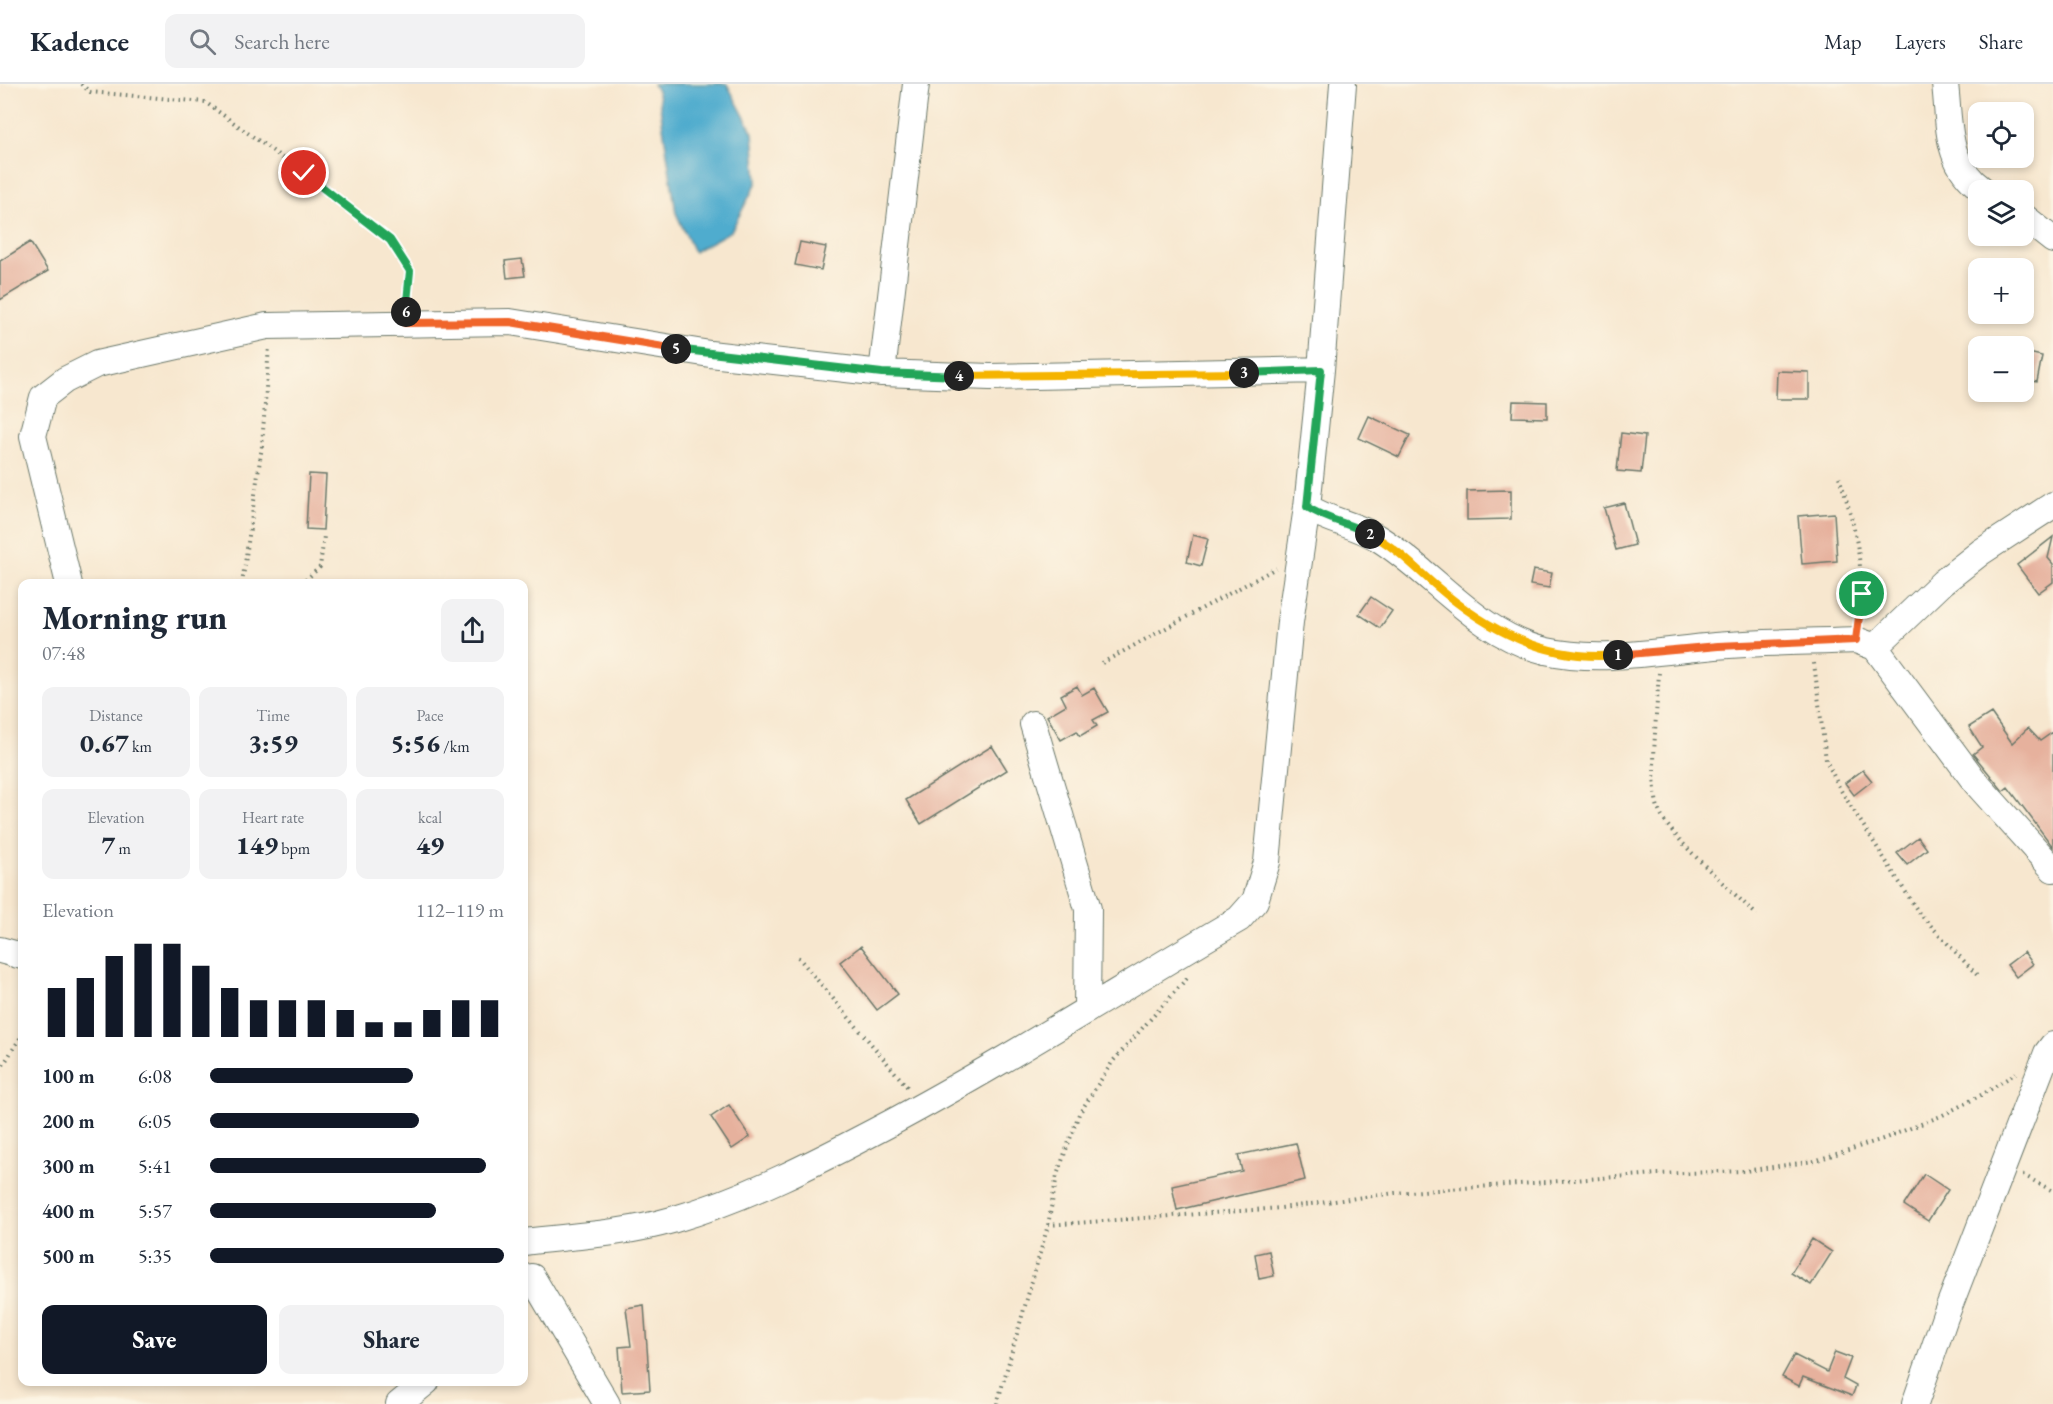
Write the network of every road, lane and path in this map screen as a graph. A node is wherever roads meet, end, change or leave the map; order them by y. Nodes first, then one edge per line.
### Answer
1 (81, 84) edge
2 (916, 84) edge
3 (1343, 84) edge
4 (1945, 84) edge
5 (1968, 180) edge
6 (2034, 225) edge
7 (2053, 240) edge
8 (405, 323) junction
9 (270, 337) dead end
10 (1321, 370) junction
11 (882, 373) junction
12 (1839, 477) dead end
13 (2053, 505) edge
14 (1307, 507) junction
15 (324, 536) dead end
16 (1301, 555) junction
17 (68, 579) edge
18 (243, 579) edge
19 (307, 579) edge
20 (1811, 642) junction
21 (1865, 644) junction
22 (1660, 651) junction
23 (1102, 663) dead end
24 (1033, 724) dead end
25 (2053, 869) edge
26 (1757, 915) dead end
27 (0, 950) edge
28 (18, 955) edge
29 (798, 957) dead end
30 (1195, 969) dead end
31 (1977, 975) dead end
32 (1087, 1010) junction
33 (18, 1041) edge
34 (2050, 1049) edge
35 (0, 1070) edge
36 (924, 1105) junction
37 (2003, 1164) junction
38 (2053, 1191) edge
39 (1048, 1225) junction
40 (528, 1242) edge
41 (528, 1283) edge
42 (421, 1386) edge
43 (399, 1404) edge
44 (607, 1404) edge
45 (997, 1404) edge
46 (1915, 1404) edge

1 - 8 path
2 - 11 street
3 - 10 street
4 - 5 street
6 - 7 street
8 - 11 street
8 - 17 street
9 - 18 path
10 - 11 street
10 - 14 street
12 - 21 path
13 - 21 street
14 - 16 street
14 - 22 street
15 - 19 path
16 - 23 path
16 - 32 street
20 - 21 street
20 - 22 street
20 - 31 path
21 - 25 street
22 - 26 path
24 - 32 street
27 - 28 street
29 - 36 path
30 - 39 path
32 - 36 street
33 - 35 path
34 - 37 street
34 - 39 path
36 - 40 street
37 - 38 path
37 - 46 street
39 - 45 path
41 - 44 street
42 - 43 street

